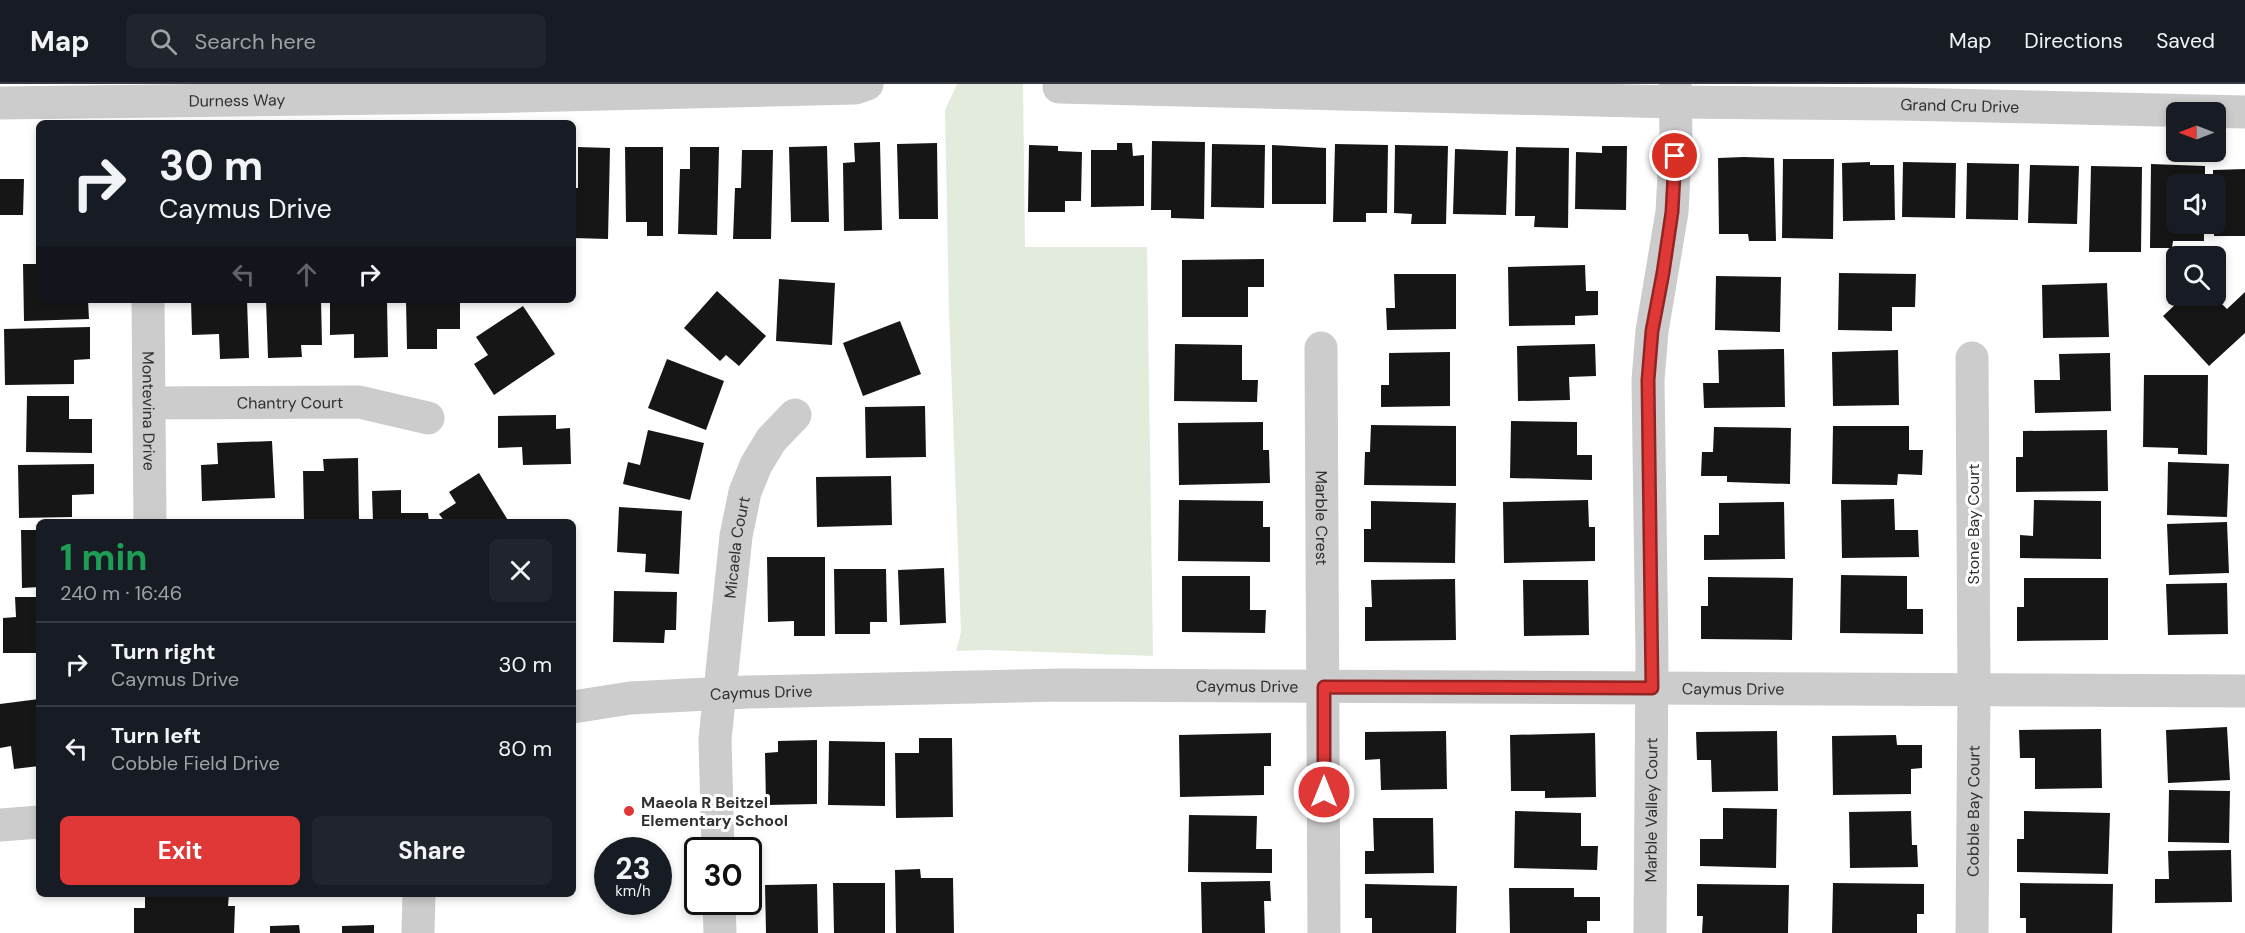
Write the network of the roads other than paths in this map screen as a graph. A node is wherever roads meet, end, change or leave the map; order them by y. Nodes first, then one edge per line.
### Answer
1 (867, 84) edge
2 (1059, 84) edge
3 (1362, 88) edge
4 (474, 91) edge
5 (1675, 93) edge
6 (1980, 95) edge
7 (0, 103) edge
8 (146, 103) edge
9 (2245, 111) edge
10 (148, 303) edge
11 (1322, 348) dead end
12 (1972, 358) dead end
13 (148, 403) junction
14 (795, 415) dead end
15 (428, 418) dead end
16 (150, 519) edge
17 (1324, 687) junction
18 (1652, 688) junction
19 (1974, 690) junction
20 (2245, 691) edge
21 (720, 694) junction
22 (576, 707) edge
23 (36, 822) edge
24 (0, 825) edge
25 (718, 837) edge
26 (419, 897) edge
27 (719, 915) edge
28 (418, 933) edge
29 (720, 933) edge
30 (1324, 933) edge
31 (1650, 933) edge
32 (1972, 933) edge

1 - 4 street, Durness Way
2 - 3 street, Grand Cru Drive
3 - 5 street, Grand Cru Drive
4 - 8 street, Durness Way
5 - 6 street, Grand Cru Drive
5 - 18 street, Marble Valley Court
6 - 9 street, Grand Cru Drive
7 - 8 street, Durness Way
10 - 13 street, Montevina Drive
11 - 17 street, Marble Crest
12 - 19 street, Stone Bay Court
13 - 15 street, Chantry Court
13 - 16 street, Montevina Drive
14 - 21 street, Micaela Court
17 - 18 street, Caymus Drive
17 - 21 street, Caymus Drive
17 - 30 street, Marble Crest
18 - 19 street, Caymus Drive
18 - 31 street, Marble Valley Court
19 - 20 street, Caymus Drive
19 - 32 street, Cobble Bay Court
21 - 22 street, Caymus Drive
21 - 25 street, Micaela Court
23 - 24 street
26 - 28 street
27 - 29 street

